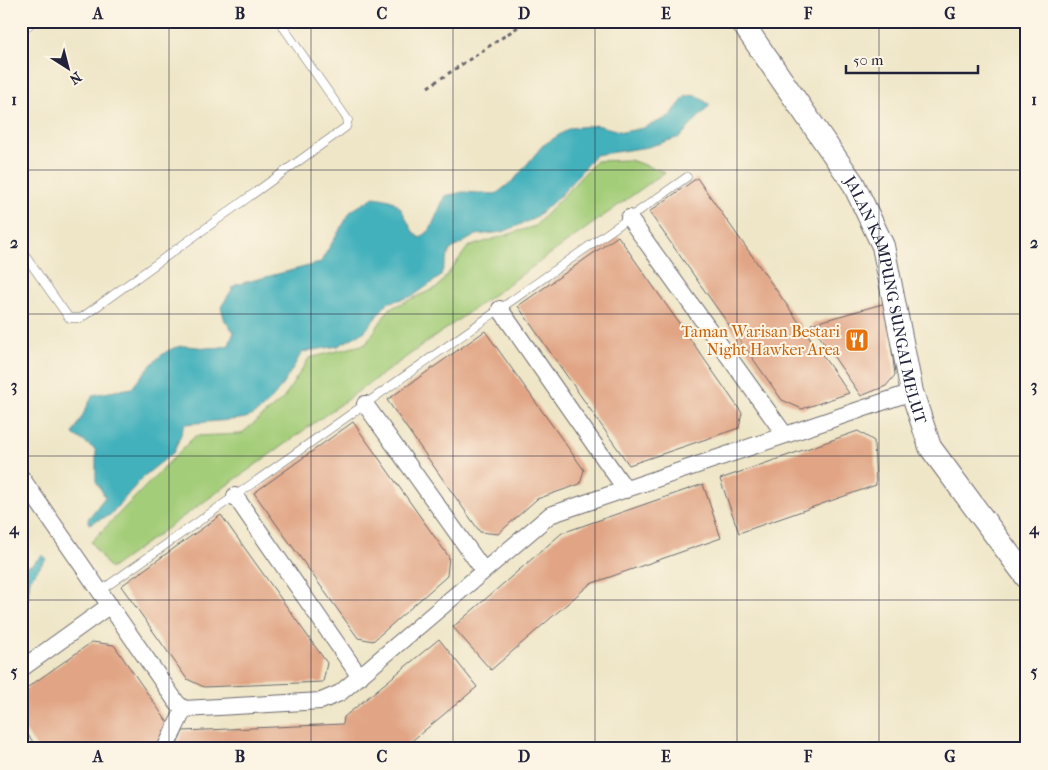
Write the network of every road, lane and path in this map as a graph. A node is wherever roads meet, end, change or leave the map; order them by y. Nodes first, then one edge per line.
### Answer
1 (34, 21) edge
2 (279, 21) edge
3 (527, 21) edge
4 (741, 21) edge
5 (21, 31) edge
6 (428, 87) dead end
7 (687, 177) dead end
8 (629, 218) junction
9 (21, 250) edge
10 (500, 309) junction
11 (912, 392) junction
12 (365, 404) junction
13 (785, 435) junction
14 (21, 477) edge
15 (626, 490) junction
16 (234, 496) junction
17 (484, 572) junction
18 (1027, 578) edge
19 (105, 598) junction
20 (21, 669) edge
21 (360, 677) junction
22 (184, 709) junction
23 (165, 749) edge

1 - 5 lane
2 - 9 lane
3 - 6 path
4 - 11 main road, JALAN KAMPUNG SUNGAI MELUT
7 - 8 lane
8 - 10 lane
8 - 13 street
10 - 12 lane
10 - 15 street
11 - 13 street
11 - 18 main road, JALAN KAMPUNG SUNGAI MELUT
12 - 16 lane
12 - 17 street
13 - 15 street
14 - 19 street
15 - 17 street
16 - 19 lane
16 - 21 street
17 - 21 street
19 - 20 street
19 - 22 street
21 - 22 street
22 - 23 street

